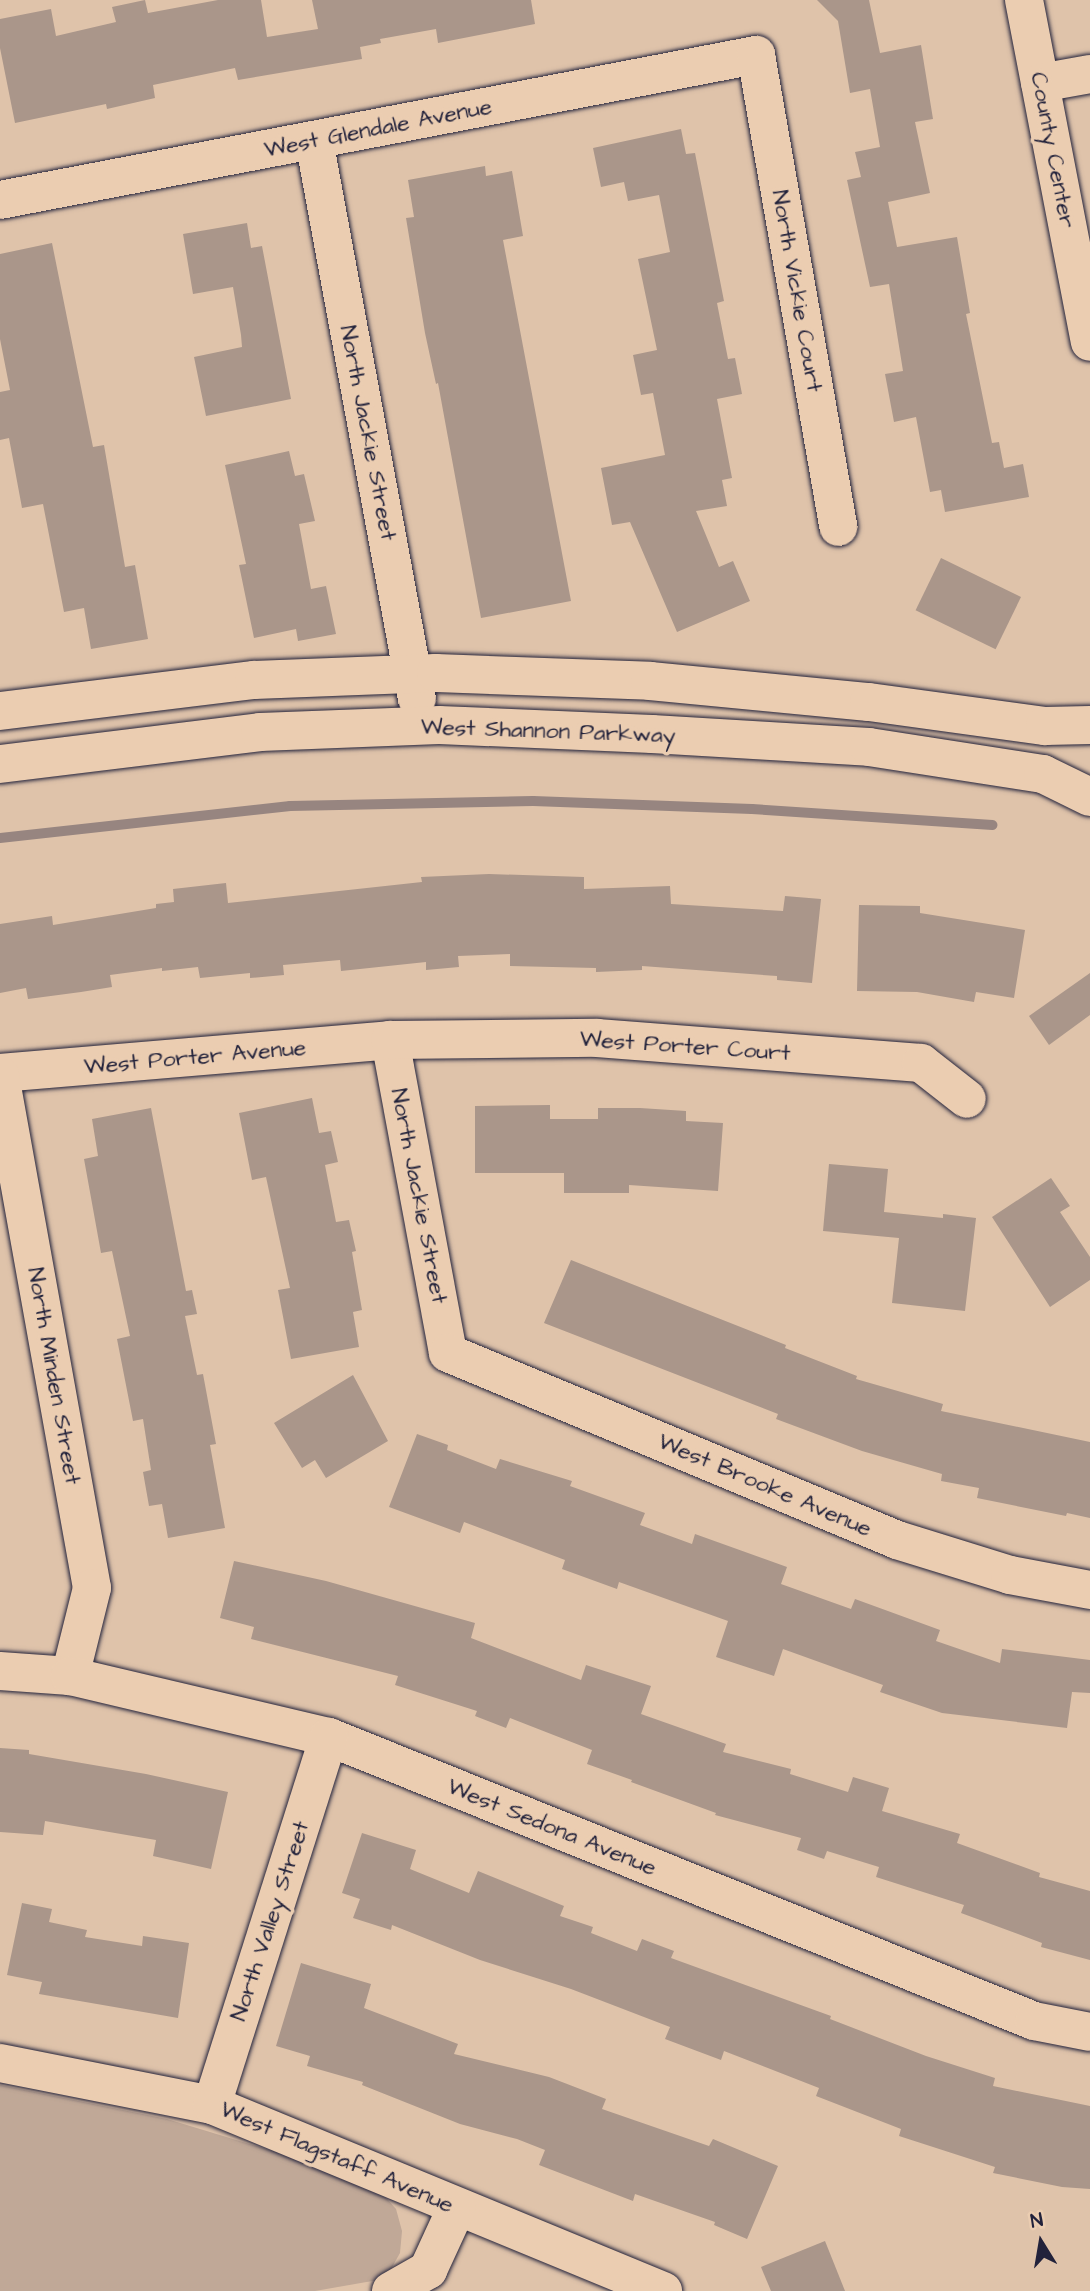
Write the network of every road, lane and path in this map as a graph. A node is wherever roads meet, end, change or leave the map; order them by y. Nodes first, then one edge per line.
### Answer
1 (1024, 0) edge
2 (756, 55) joint
3 (1090, 74) edge
4 (1040, 83) junction
5 (314, 140) junction
6 (0, 200) edge
7 (1090, 342) edge
8 (838, 527) dead end
9 (413, 674) junction
10 (0, 710) edge
11 (1090, 725) edge
12 (421, 726) junction
13 (0, 764) edge
14 (1090, 797) edge
15 (390, 1040) junction
16 (0, 1074) edge
17 (967, 1100) dead end
18 (448, 1353) joint
19 (1090, 1590) edge
20 (0, 1671) edge
21 (70, 1676) junction
22 (329, 1737) junction
23 (1090, 2032) edge
24 (0, 2063) edge
25 (212, 2105) junction
26 (457, 2207) junction
27 (391, 2291) edge
28 (663, 2291) edge

1 - 4 street, County Center
2 - 5 street, West Glendale Avenue
2 - 8 street, North Vickie Court
3 - 4 street
4 - 7 street, County Center
5 - 6 street, West Glendale Avenue
5 - 9 street, North Jackie Street
9 - 10 street
9 - 11 street
9 - 12 street, North Jackie Street
12 - 13 street, West Shannon Parkway
12 - 14 street, West Shannon Parkway
15 - 16 street, West Porter Avenue
15 - 17 street, West Porter Court
15 - 18 street, North Jackie Street
16 - 21 street, North Minden Street
18 - 19 street, West Brooke Avenue
20 - 21 street, West Sedona Avenue
21 - 22 street, West Sedona Avenue
22 - 23 street, West Sedona Avenue
22 - 25 street, North Valley Street
24 - 25 street, West Flagstaff Avenue
25 - 26 street, West Flagstaff Avenue
26 - 27 street
26 - 28 street, West Flagstaff Avenue

